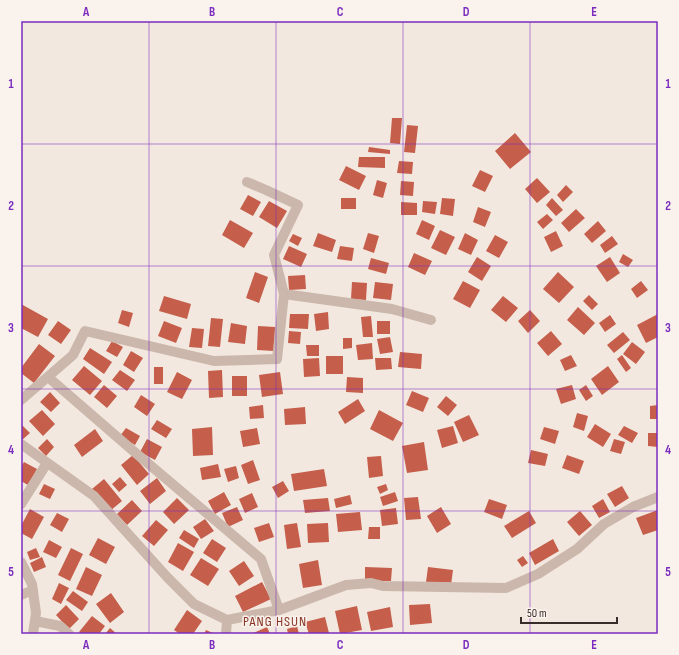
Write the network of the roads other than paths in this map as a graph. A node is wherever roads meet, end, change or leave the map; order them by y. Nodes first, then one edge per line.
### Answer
1 (247, 182) dead end
2 (284, 294) junction
3 (431, 320) dead end
4 (48, 377) junction
5 (21, 400) edge
6 (21, 444) edge
7 (47, 463) junction
8 (658, 497) edge
9 (21, 504) edge
10 (21, 562) edge
11 (32, 590) junction
12 (21, 595) edge
13 (279, 610) junction
14 (227, 620) junction
15 (35, 621) junction
16 (33, 634) edge
17 (69, 634) edge
18 (226, 634) edge

1 - 2 street
2 - 3 street
2 - 4 street
4 - 5 street
4 - 13 street
6 - 7 street
7 - 9 street
7 - 14 street
8 - 13 street
10 - 11 street
11 - 12 street
11 - 15 street
13 - 14 street
14 - 18 street
15 - 16 street
15 - 17 street

